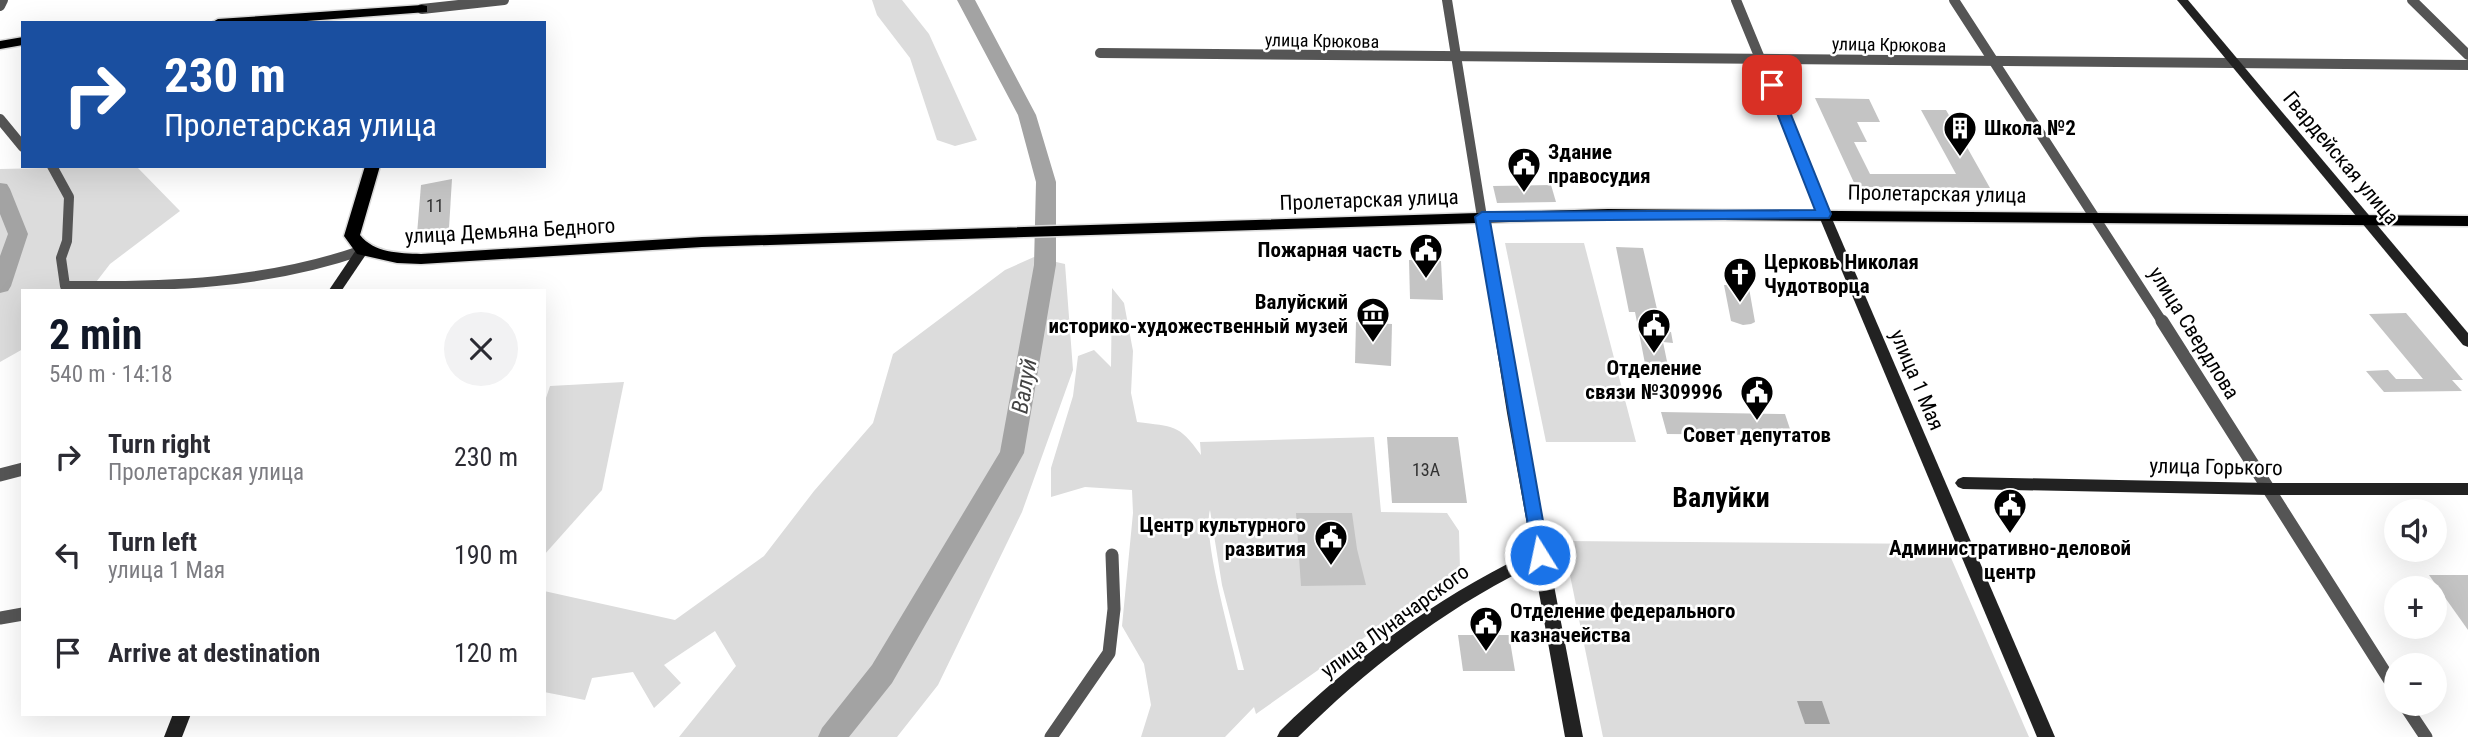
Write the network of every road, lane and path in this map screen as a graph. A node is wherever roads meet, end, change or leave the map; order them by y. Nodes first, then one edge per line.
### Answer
1 (3, 0) edge
2 (504, 0) edge
3 (1447, 0) edge
4 (1736, 0) edge
5 (1954, 0) edge
6 (2182, 0) edge
7 (2412, 0) edge
8 (0, 6) edge
9 (421, 11) edge
10 (252, 21) edge
11 (21, 41) edge
12 (0, 45) edge
13 (1100, 53) dead end
14 (2468, 55) edge
15 (1458, 58) junction
16 (1762, 59) junction
17 (1996, 62) junction
18 (2238, 65) junction
19 (2468, 65) edge
20 (0, 118) edge
21 (21, 144) edge
22 (53, 168) edge
23 (372, 168) edge
24 (1824, 214) junction
25 (1482, 217) junction
26 (2096, 217) junction
27 (2366, 219) junction
28 (2468, 221) edge
29 (963, 233) joint
30 (363, 250) junction
31 (336, 289) edge
32 (2468, 342) edge
33 (21, 470) edge
34 (0, 475) edge
35 (1963, 483) dead end
36 (2268, 489) junction
37 (2468, 489) edge
38 (1112, 555) dead end
39 (1540, 555) junction
40 (21, 611) edge
41 (0, 618) edge
42 (2384, 671) edge
43 (180, 716) edge
44 (2412, 716) edge
45 (173, 737) edge
46 (1051, 737) edge
47 (1286, 737) edge
48 (1574, 737) edge
49 (2046, 737) edge
50 (2426, 737) edge

1 - 8 street
2 - 9 street
3 - 15 street
4 - 16 street, улица 1 Мая
5 - 17 street, улица Свердлова
6 - 18 main road, Гвардейская улица
7 - 14 street
9 - 10 main road
11 - 12 main road
13 - 15 street, улица Крюкова
15 - 16 street, улица Крюкова
15 - 25 street
16 - 17 street, улица Крюкова
16 - 24 street, улица 1 Мая
17 - 18 street, улица Крюкова
17 - 26 street, улица Свердлова
18 - 19 street, улица Крюкова
18 - 27 main road, Гвардейская улица
20 - 21 street
22 - 30 street
23 - 30 main road
24 - 25 main road, Пролетарская улица
24 - 26 main road, Пролетарская улица
24 - 49 main road, улица 1 Мая
25 - 29 main road, Пролетарская улица
25 - 39 main road
26 - 27 main road, Пролетарская улица
26 - 36 street, улица Свердлова
27 - 28 main road, Пролетарская улица
27 - 32 main road, Гвардейская улица
29 - 30 main road, улица Демьяна Бедного
30 - 31 main road
33 - 34 street
35 - 36 main road, улица Горького
36 - 37 main road, улица Горького
36 - 42 street, улица Свердлова
38 - 46 street
39 - 47 main road, улица Луначарского
39 - 48 main road
40 - 41 street
43 - 45 main road
44 - 50 street

